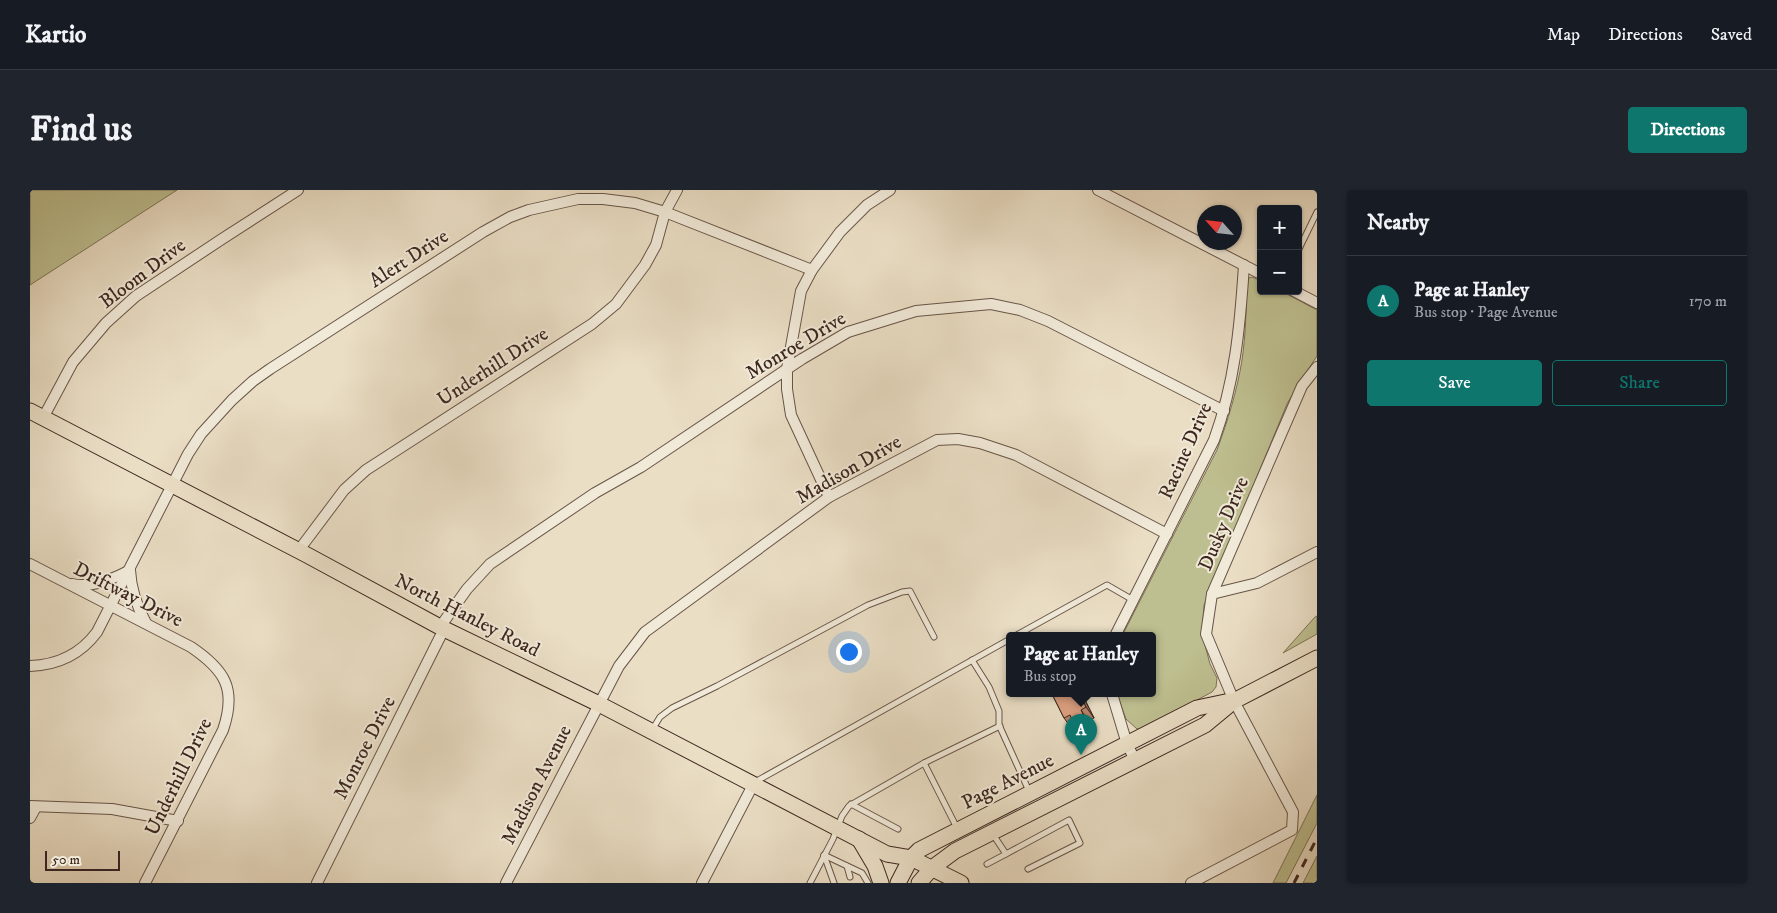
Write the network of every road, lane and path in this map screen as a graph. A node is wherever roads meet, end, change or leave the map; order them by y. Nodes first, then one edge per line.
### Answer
1 (298, 190) edge
2 (677, 190) edge
3 (890, 190) edge
4 (1098, 190) edge
5 (665, 212) junction
6 (1317, 212) edge
7 (1298, 250) edge
8 (1244, 266) junction
9 (812, 270) junction
10 (1257, 272) edge
11 (1302, 295) edge
12 (1317, 303) edge
13 (1317, 367) edge
14 (786, 369) junction
15 (1224, 411) junction
16 (37, 415) edge
17 (173, 484) junction
18 (829, 498) junction
19 (1167, 534) junction
20 (299, 550) junction
21 (1317, 552) edge
22 (30, 564) edge
23 (130, 570) junction
24 (66, 582) junction
25 (1212, 594) junction
26 (1133, 600) junction
27 (111, 606) junction
28 (146, 623) junction
29 (442, 628) junction
30 (1022, 632) edge
31 (1117, 632) edge
32 (934, 637) dead end
33 (1006, 641) edge
34 (1317, 658) edge
35 (210, 659) joint
36 (972, 660) junction
37 (30, 666) edge
38 (1113, 697) edge
39 (1234, 701) junction
40 (599, 704) junction
41 (1000, 726) junction
42 (652, 730) junction
43 (1127, 744) junction
44 (1135, 760) junction
45 (924, 763) junction
46 (754, 783) junction
47 (1030, 794) junction
48 (851, 804) junction
49 (33, 807) edge
50 (30, 818) edge
51 (178, 821) junction
52 (836, 826) junction
53 (898, 829) dead end
54 (958, 830) junction
55 (992, 833) junction
56 (859, 839) junction
57 (1006, 854) junction
58 (824, 855) junction
59 (987, 864) dead end
60 (846, 866) junction
61 (1028, 869) dead end
62 (904, 871) edge
63 (850, 877) dead end
64 (926, 879) edge
65 (146, 883) edge
66 (317, 883) edge
67 (506, 883) edge
68 (702, 883) edge
69 (810, 883) edge
70 (834, 883) edge
71 (868, 883) edge
72 (881, 883) edge
73 (961, 883) edge
74 (1191, 883) edge

1 - 16 street, Bloom Drive
2 - 5 street, Underhill Drive
3 - 9 street
4 - 8 street
5 - 9 street, Alert Drive
5 - 17 street, Alert Drive
5 - 20 street, Underhill Drive
6 - 7 lane
8 - 10 street
8 - 15 street, Racine Drive
9 - 14 street
11 - 12 street
13 - 25 street, Dusky Drive
14 - 15 street, Monroe Drive
14 - 18 street
14 - 29 street, Monroe Drive
15 - 19 street, Racine Drive
16 - 17 main road, North Hanley Road
17 - 20 main road, North Hanley Road
17 - 23 street, Alert Drive
18 - 19 street, Madison Drive
18 - 40 street, Madison Drive
19 - 26 street, Racine Drive
20 - 29 main road, North Hanley Road
21 - 25 street
22 - 24 street, Driftway Drive
23 - 24 street
23 - 27 street, Alert Drive
23 - 28 street
24 - 27 street, Driftway Drive
25 - 39 street, Dusky Drive
26 - 30 lane
26 - 31 street, Racine Drive
27 - 28 street, Driftway Drive
27 - 37 street, Alert Drive
28 - 35 street, Driftway Drive
29 - 40 main road, North Hanley Road
29 - 66 street, Monroe Drive
32 - 42 lane
33 - 36 lane
34 - 39 main road, Page Avenue
35 - 51 street, Underhill Drive
36 - 41 lane
36 - 46 lane
38 - 43 street
39 - 43 main road, Page Avenue
39 - 44 main road, Page Avenue
39 - 74 street, Dusky Drive
40 - 42 main road, North Hanley Road
40 - 67 street, Madison Avenue
41 - 45 lane
41 - 47 lane
42 - 46 main road, North Hanley Road
43 - 44 street
43 - 47 main road, Page Avenue
44 - 55 main road, Page Avenue
45 - 48 lane
45 - 54 lane
46 - 52 main road, North Hanley Road
46 - 68 street
47 - 54 main road, Page Avenue
48 - 52 lane
48 - 53 lane
49 - 50 street
49 - 51 street
51 - 65 street, Underhill Drive
52 - 56 main road, North Hanley Road
52 - 58 lane
54 - 62 main road, Page Avenue
54 - 64 main road
55 - 57 lane
55 - 64 main road, Page Avenue
56 - 62 main road, North Hanley Road
56 - 72 main road
57 - 59 lane
57 - 61 lane
58 - 60 lane
58 - 69 lane
58 - 70 lane
60 - 63 lane
60 - 71 lane
62 - 64 main road, North Hanley Road
64 - 73 main road, North Hanley Road

